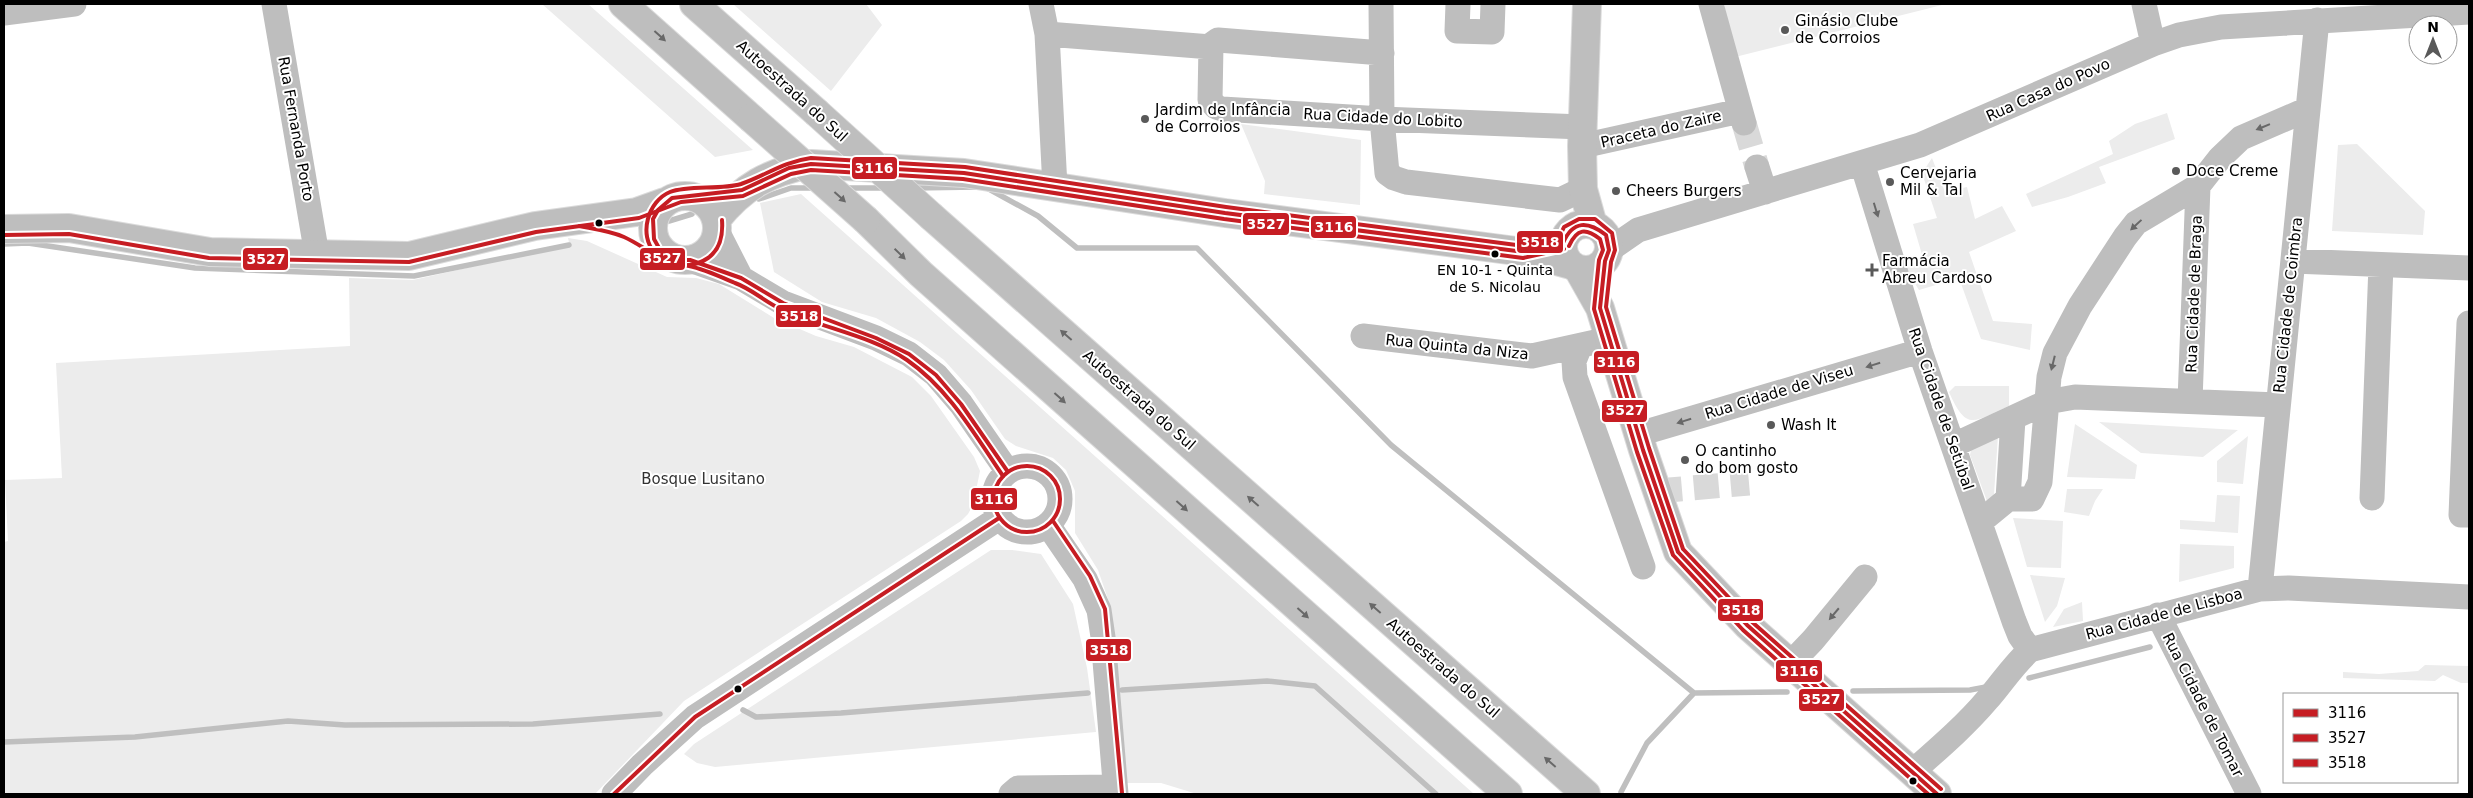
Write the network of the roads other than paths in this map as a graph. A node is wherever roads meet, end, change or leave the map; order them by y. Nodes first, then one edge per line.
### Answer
1 (74, 4) edge
2 (274, 4) edge
3 (623, 4) edge
4 (694, 4) edge
5 (1041, 4) edge
6 (1381, 4) edge
7 (1458, 4) edge
8 (1493, 4) edge
9 (1587, 4) edge
10 (1711, 4) edge
11 (2144, 4) edge
12 (4, 12) edge
13 (2469, 12) edge
14 (2316, 20) junction
15 (1047, 34) junction
16 (2153, 44) junction
17 (1211, 47) junction
18 (1382, 53) junction
19 (2308, 109) junction
20 (1382, 119) junction
21 (1582, 137) junction
22 (1862, 163) junction
23 (1757, 167) tunnel mouth
24 (2198, 186) junction
25 (1055, 187) junction
26 (1583, 189) junction
27 (742, 190) junction
28 (1765, 192) junction
29 (676, 199) junction
30 (579, 220) junction
31 (717, 226) junction
32 (4, 229) edge
33 (1586, 246) junction
34 (659, 248) junction
35 (317, 255) junction
36 (690, 260) junction
37 (2293, 261) junction
38 (2381, 264) junction
39 (2469, 268) edge
40 (741, 278) junction
41 (2469, 322) edge
42 (2469, 334) edge
43 (1363, 336) dead end
44 (1609, 339) junction
45 (1580, 346) junction
46 (1920, 351) junction
47 (2047, 402) junction
48 (2190, 402) junction
49 (2278, 405) junction
50 (2013, 419) junction
51 (1639, 434) junction
52 (2467, 436) edge
53 (1954, 444) junction
54 (1008, 472) junction
55 (2372, 498) dead end
56 (2008, 499) junction
57 (2469, 515) edge
58 (999, 518) junction
59 (1980, 522) junction
60 (1048, 525) junction
61 (1643, 566) dead end
62 (1865, 577) dead end
63 (2260, 589) junction
64 (2469, 597) edge
65 (2158, 615) junction
66 (2023, 656) junction
67 (1790, 664) junction
68 (1912, 772) junction
69 (1115, 791) edge
70 (614, 794) edge
71 (1011, 794) edge
72 (1508, 794) edge
73 (1586, 794) edge
74 (1937, 794) edge
75 (2249, 794) edge

1 - 12 street
2 - 35 street, Rua Fernanda Porto
3 -> 72 main road, bridge
73 -> 4 main road, Autoestrada do Sul, bridge
5 - 15 street
6 - 18 street
7 - 8 street
9 - 21 main road
10 - 21 street, Praceta do Zaire
11 - 16 street
13 - 14 street, Rua Casa do Povo
14 - 16 street, Rua Casa do Povo
14 - 19 street, Rua Cidade de Coimbra
15 - 17 street
15 - 25 street
16 - 22 street, Rua Casa do Povo
17 - 18 street
17 - 20 street, Rua Cidade do Lobito
18 - 20 street
19 -> 24 street
19 - 37 street, Rua Cidade de Coimbra
20 - 21 street, Rua Cidade do Lobito
20 - 26 street
21 - 26 main road
22 - 28 street, Rua Casa do Povo
22 -> 46 street, Rua Cidade de Setúbal
23 - 28 street
24 -> 47 street
24 - 48 street, Rua Cidade de Braga
25 - 27 main road, Rua Casa do Povo
25 - 33 main road, Rua Casa do Povo
26 - 33 main road
27 - 29 main road, Rua Casa do Povo
27 - 31 main road, Rua Casa do Povo
28 - 33 street, Rua Casa do Povo
29 - 30 main road, Rua Casa do Povo
29 - 31 main road
29 - 34 main road
30 - 34 main road, Rua Casa do Povo
30 - 35 main road, Rua Casa do Povo
31 - 36 main road
31 - 40 street
32 - 35 main road, Rua Casa do Povo
33 - 44 main road
34 - 36 main road
36 - 40 street
37 - 38 street
37 - 49 street, Rua Cidade de Coimbra
38 - 39 street
38 - 55 street
40 - 54 street
41 - 42 street
42 - 52 street
43 - 45 street, Rua Quinta da Niza
44 - 45 street, Rua Quinta da Niza
44 - 51 main road
45 - 61 street
46 -> 51 street, Rua Cidade de Viseu
46 - 53 street, Rua Cidade de Setúbal
47 - 48 street
47 - 50 street
47 - 56 street
48 - 49 street
49 - 63 street, Rua Cidade de Coimbra
50 - 53 street
50 - 56 street
51 - 67 main road
52 - 57 street
53 - 59 street, Rua Cidade de Setúbal
54 - 58 street
54 - 60 street
56 - 59 street
58 - 60 street
58 - 70 street
59 - 66 street, Rua Cidade de Setúbal
60 - 69 street
62 -> 67 street
63 - 64 street, Rua Cidade de Lisboa
63 - 65 street, Rua Cidade de Lisboa
65 - 66 street, Rua Cidade de Lisboa
65 - 75 street, Rua Cidade de Tomar
66 - 68 street
67 - 68 main road
68 - 74 main road
69 - 71 street

